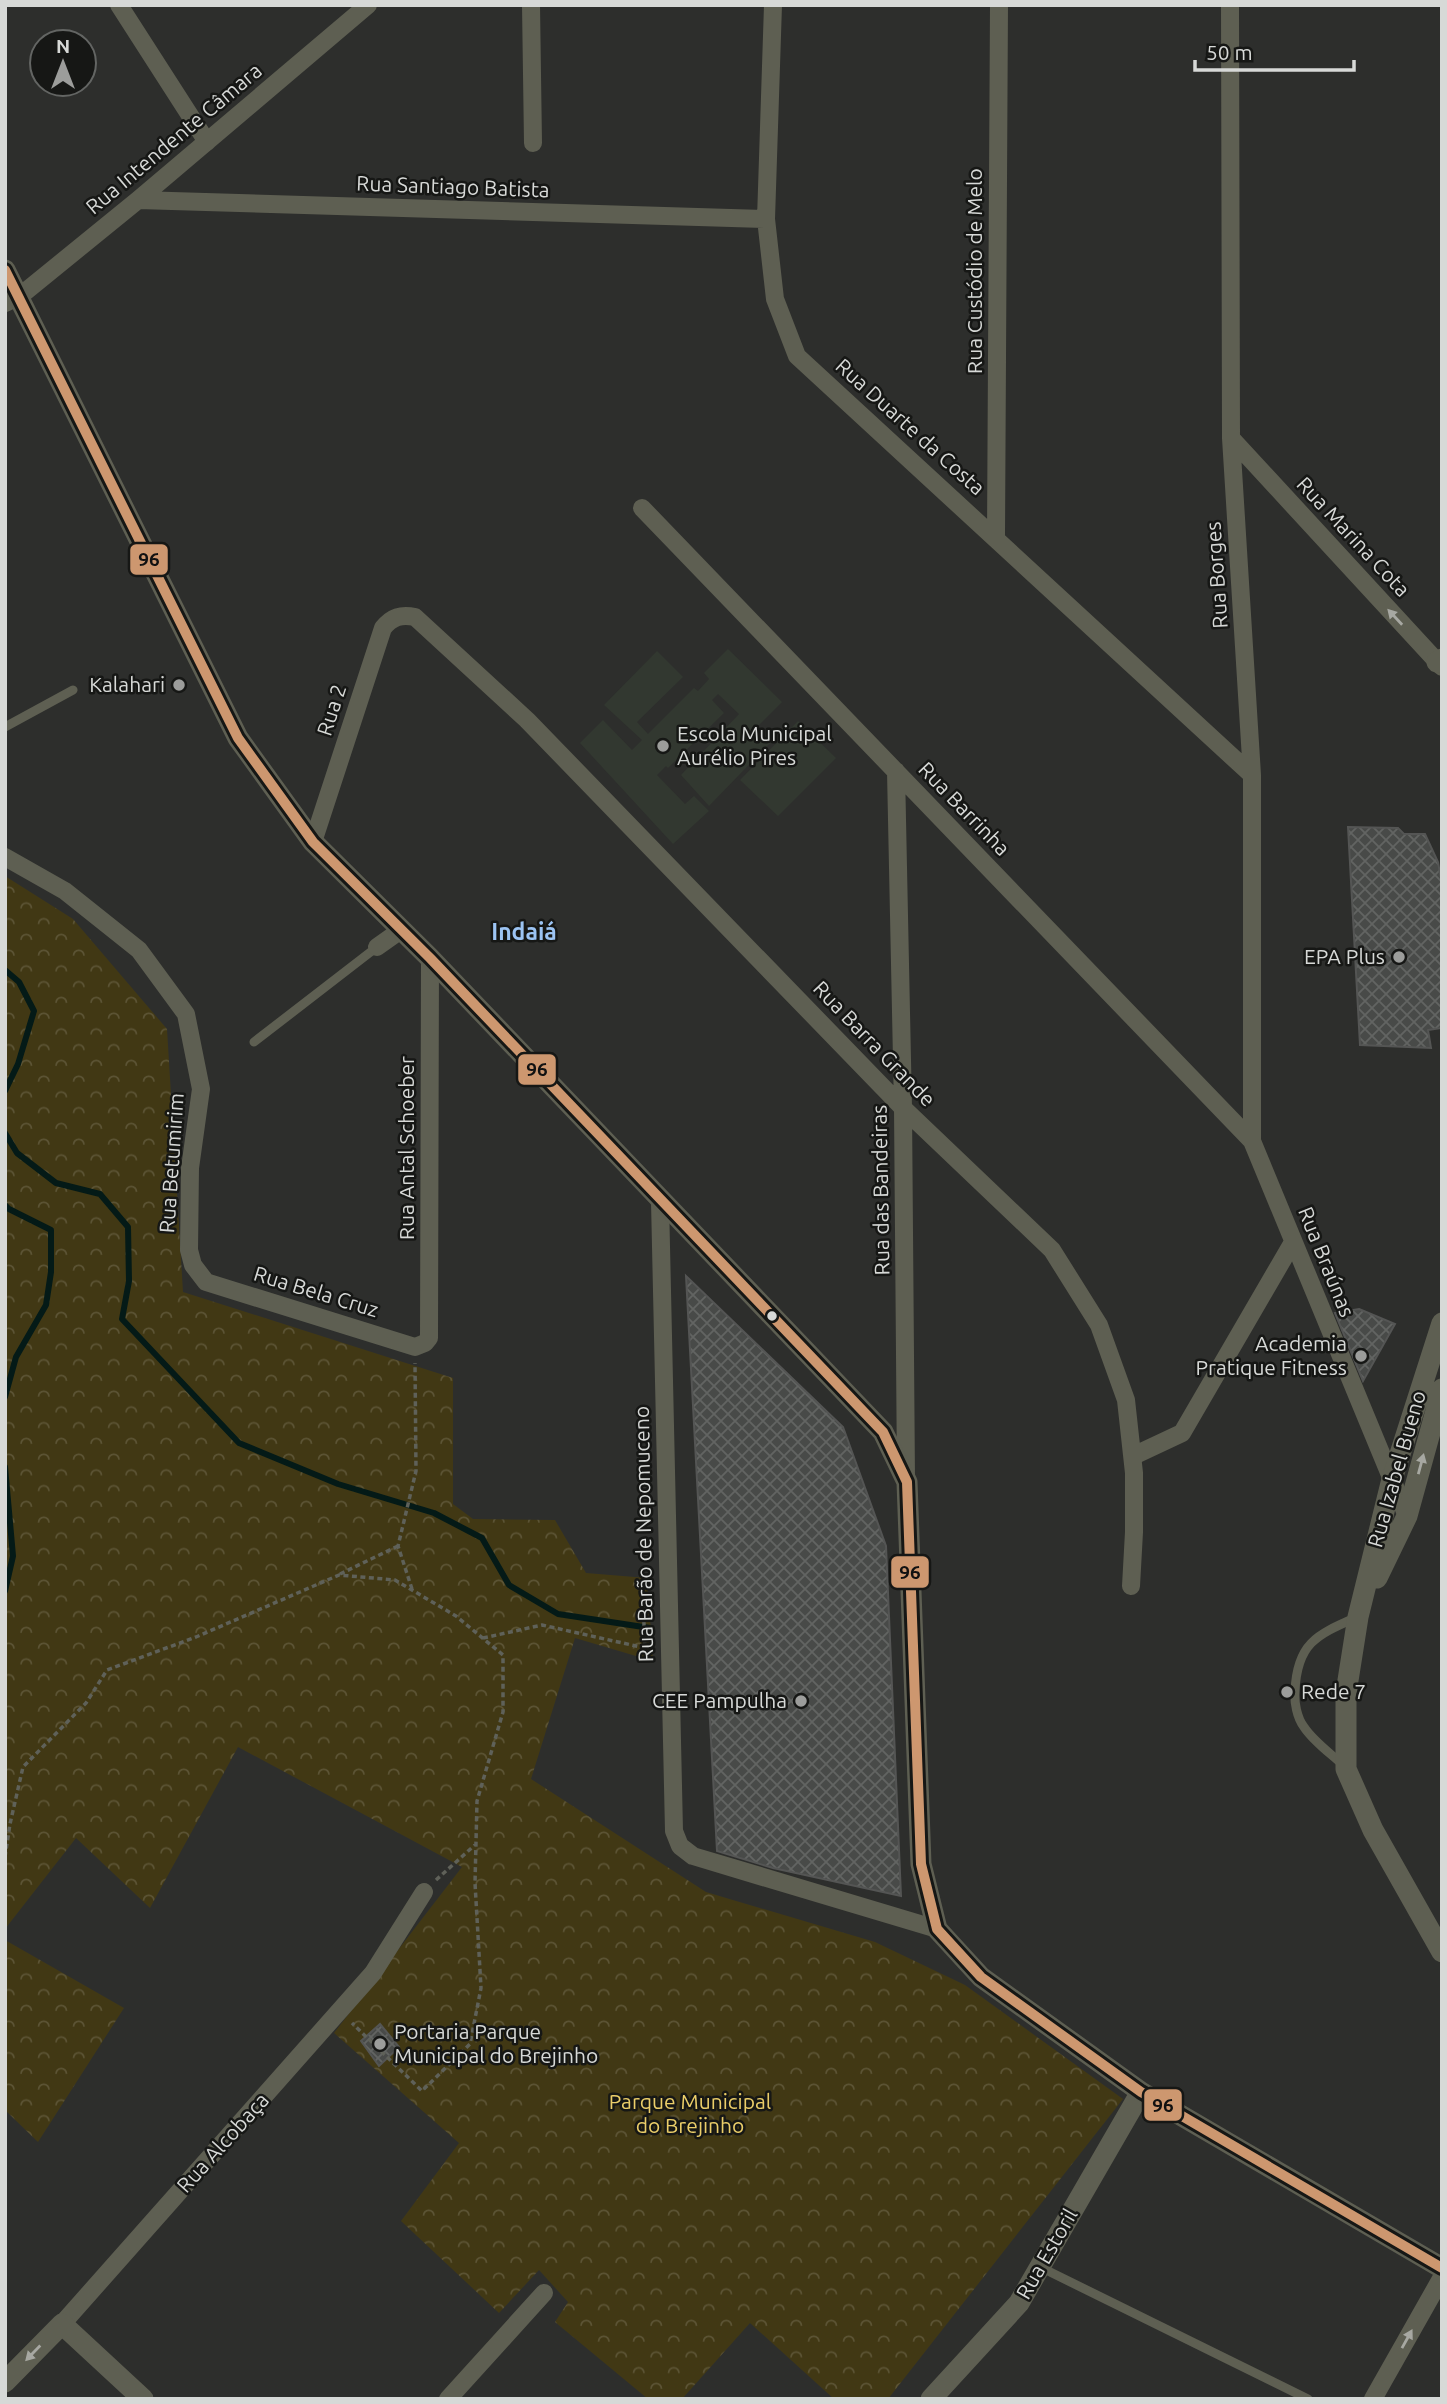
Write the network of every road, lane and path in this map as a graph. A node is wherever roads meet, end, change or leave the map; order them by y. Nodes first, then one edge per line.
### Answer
1 (120, 5) edge
2 (368, 5) edge
3 (531, 5) edge
4 (773, 5) edge
5 (999, 5) edge
6 (1230, 5) edge
7 (207, 142) junction
8 (533, 143) dead end
9 (138, 200) junction
10 (766, 219) junction
11 (5, 270) edge
12 (13, 300) edge
13 (1231, 438) junction
14 (642, 509) dead end
15 (996, 536) junction
16 (415, 617) joint
17 (1440, 662) edge
18 (73, 690) dead end
19 (5, 727) edge
20 (897, 771) junction
21 (1252, 775) junction
22 (313, 842) junction
23 (5, 857) edge
24 (401, 930) junction
25 (377, 947) joint
26 (430, 958) junction
27 (254, 1042) dead end
28 (904, 1108) junction
29 (1252, 1141) junction
30 (660, 1201) junction
31 (1293, 1242) junction
32 (193, 1265) joint
33 (1442, 1323) edge
34 (422, 1342) junction
35 (1442, 1389) edge
36 (1133, 1456) junction
37 (1392, 1479) junction
38 (906, 1482) junction
39 (1407, 1516) junction
40 (398, 1546) junction
41 (339, 1575) junction
42 (1131, 1586) dead end
43 (412, 1590) junction
44 (644, 1613) dead end
45 (1358, 1617) junction
46 (483, 1638) junction
47 (1346, 1769) junction
48 (476, 1844) junction
49 (5, 1857) edge
50 (424, 1892) joint
51 (937, 1929) junction
52 (1442, 1952) edge
53 (340, 2011) junction
54 (1140, 2092) junction
55 (1040, 2267) junction
56 (1442, 2268) edge
57 (1442, 2277) edge
58 (544, 2292) dead end
59 (62, 2324) junction
60 (5, 2382) edge
61 (143, 2399) edge
62 (447, 2399) edge
63 (931, 2399) edge
64 (1308, 2399) edge
65 (1373, 2399) edge

1 - 7 street
2 - 7 street, Rua Intendente Câmara
3 - 8 street
4 - 10 street, Rua Duarte da Costa
5 - 15 street, Rua Custódio de Melo
6 - 13 street, Rua Borges
7 - 9 street, Rua Intendente Câmara
9 - 10 street, Rua Santiago Batista
9 - 12 street, Rua Intendente Câmara
10 - 15 street, Rua Duarte da Costa
11 - 12 street
12 - 22 street
17 -> 13 street, Rua Marina Cota
13 - 21 street, Rua Borges
14 - 20 street, Rua Barrinha
15 - 21 street, Rua Duarte da Costa
16 - 22 street, Rua 2
16 - 28 street, Rua Barra Grande
18 - 19 lane
20 - 28 street, Rua das Bandeiras
20 - 29 street, Rua Barrinha
21 - 29 street, Rua Borges
22 - 24 street
23 - 32 street, Rua Betumirim
24 - 25 street
24 - 26 street
25 - 27 lane
26 - 30 street
26 - 34 street, Rua Antal Schoeber
28 - 36 street, Rua Barra Grande
28 - 38 street, Rua das Bandeiras
29 - 31 street, Rua Braúnas
30 - 38 street
30 - 51 street, Rua Barão de Nepomuceno
31 - 36 street
31 - 37 street, Rua Braúnas
32 - 34 street, Rua Bela Cruz
33 - 37 street, Rua Izabel Bueno
34 - 40 path
39 -> 35 street, Rua Izabel Bueno
36 - 42 street, Rua Barra Grande
37 - 39 street, Rua Braúnas
37 - 45 street, Rua Izabel Bueno
38 - 51 street
39 - 45 street, Rua Izabel Bueno
40 - 41 path
40 - 43 path
41 - 43 path
41 - 49 path
43 - 46 path
44 - 46 path
45 - 47 street, Rua Izabel Bueno
45 - 47 lane
46 - 48 path
47 - 52 street, Rua Izabel Bueno
48 - 50 path
48 - 53 path
50 - 53 street, Rua Alcobaça
51 - 54 street
53 - 59 street, Rua Alcobaça
54 - 55 street, Rua Estoril
54 - 56 street
55 - 63 street, Rua Estoril
55 - 64 lane
65 -> 57 street
58 - 62 street
59 -> 60 street, Rua Alcobaça
59 - 61 street

